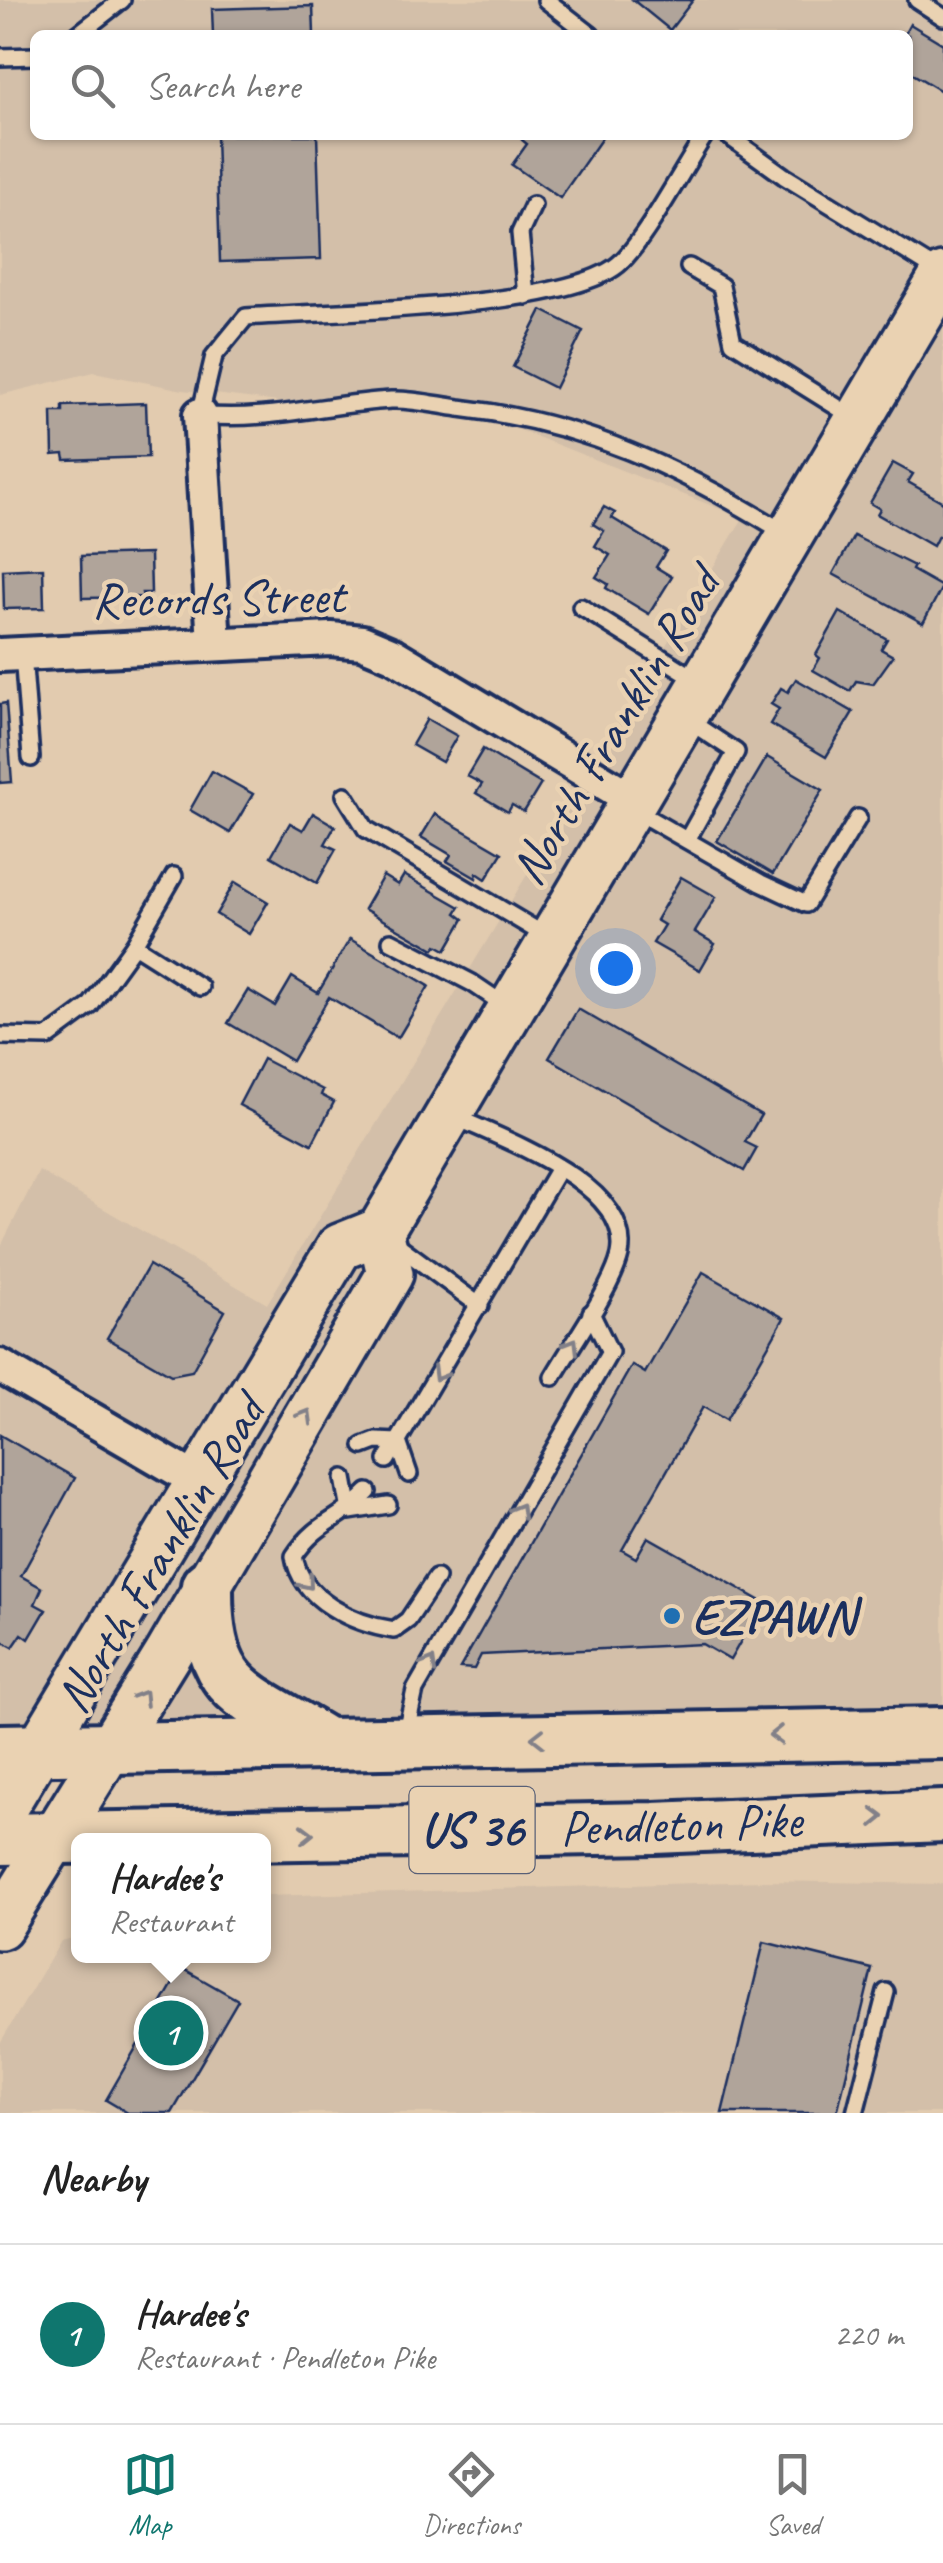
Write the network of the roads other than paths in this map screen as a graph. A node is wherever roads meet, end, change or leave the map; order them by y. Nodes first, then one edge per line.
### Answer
1 (122, 0) edge
2 (546, 0) edge
3 (916, 0) edge
4 (943, 18) edge
5 (83, 30) edge
6 (585, 30) edge
7 (30, 56) edge
8 (0, 57) edge
9 (703, 140) edge
10 (734, 140) edge
11 (532, 205) dead end
12 (689, 267) dead end
13 (943, 275) edge
14 (526, 296) junction
15 (200, 415) junction
16 (859, 420) junction
17 (790, 536) junction
18 (581, 607) dead end
19 (214, 644) junction
20 (12, 654) edge
21 (694, 701) junction
22 (31, 758) dead end
23 (345, 795) dead end
24 (633, 804) junction
25 (858, 818) dead end
26 (687, 840) junction
27 (174, 876) dead end
28 (552, 940) junction
29 (391, 941) dead end
30 (134, 945) junction
31 (200, 987) dead end
32 (512, 1010) junction
33 (0, 1036) edge
34 (449, 1114) junction
35 (559, 1168) junction
36 (380, 1232) junction
37 (480, 1306) junction
38 (591, 1313) junction
39 (0, 1366) edge
40 (552, 1377) dead end
41 (398, 1442) junction
42 (363, 1446) dead end
43 (387, 1460) dead end
44 (409, 1474) dead end
45 (344, 1478) dead end
46 (201, 1483) junction
47 (368, 1492) dead end
48 (388, 1506) dead end
49 (350, 1511) junction
50 (436, 1578) dead end
51 (207, 1586) junction
52 (943, 1732) edge
53 (404, 1740) junction
54 (323, 1742) junction
55 (110, 1747) junction
56 (20, 1750) edge
57 (0, 1814) edge
58 (943, 1816) edge
59 (271, 1834) edge
60 (53, 1838) junction
61 (71, 1838) edge
62 (0, 1840) edge
63 (0, 1926) edge
64 (886, 1992) dead end
65 (855, 2113) edge

1 - 5 lane
2 - 6 lane
3 - 4 lane
7 - 8 lane
9 - 14 lane
10 - 13 lane
11 - 14 lane
12 - 16 lane
13 - 16 main road, North Franklin Road
14 - 15 lane
15 - 17 lane
15 - 19 street
16 - 17 main road, North Franklin Road
17 - 21 main road, North Franklin Road
18 - 21 lane
19 - 20 street, Records Street
19 - 24 street, Records Street
20 - 22 lane
21 - 24 main road, North Franklin Road
21 - 26 lane
23 - 28 lane
24 - 26 lane
24 - 28 main road, North Franklin Road
25 - 26 lane
27 - 30 lane
28 - 32 main road, North Franklin Road
29 - 32 lane
30 - 31 lane
30 - 33 lane
32 - 34 main road, North Franklin Road
34 - 35 lane
34 - 36 main road, North Franklin Road
35 - 37 lane
35 - 38 lane
36 - 37 lane
36 - 46 main road, North Franklin Road
51 -> 36 main road, North Franklin Road
37 -> 41 lane
40 -> 38 lane
53 -> 38 lane
39 - 46 street
41 - 42 lane
41 - 43 lane
41 - 44 lane
45 - 49 lane
46 - 56 main road, North Franklin Road
47 - 49 lane
48 - 49 lane
49 -> 50 lane
51 - 54 main road
55 -> 51 main road, North Franklin Road
52 -> 53 main road, Pendleton Pike / US 36
53 - 54 main road, Pendleton Pike / US 36
54 - 55 main road, Pendleton Pike / US 36
55 - 56 main road, Pendleton Pike / US 36
55 - 60 main road, North Franklin Road
56 - 57 main road, North Franklin Road
59 -> 58 main road, Pendleton Pike / US 36
60 -> 61 main road, Pendleton Pike / US 36
60 - 62 main road, Pendleton Pike / US 36
60 - 63 main road, North Franklin Road
64 - 65 lane

